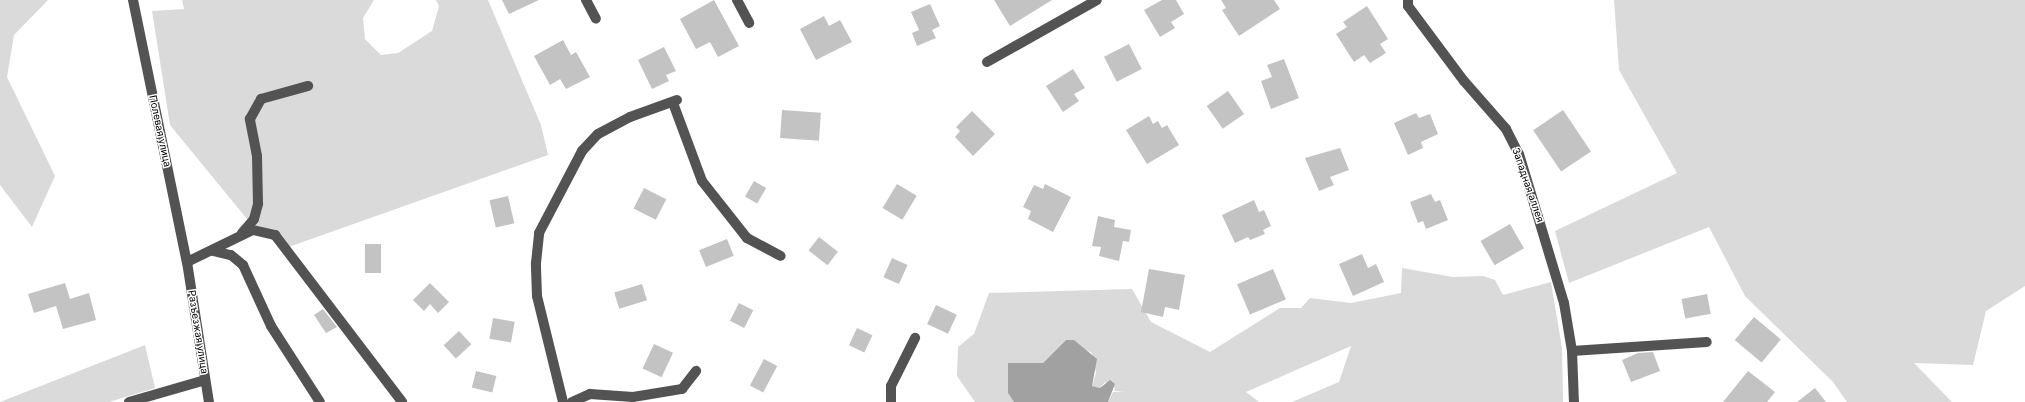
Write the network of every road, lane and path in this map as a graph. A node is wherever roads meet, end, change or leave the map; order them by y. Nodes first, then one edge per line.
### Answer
1 (133, 0) edge
2 (586, 0) edge
3 (737, 0) edge
4 (1096, 0) edge
5 (1408, 0) edge
6 (596, 19) dead end
7 (749, 23) dead end
8 (987, 62) dead end
9 (308, 86) dead end
10 (242, 234) junction
11 (213, 251) junction
12 (780, 256) dead end
13 (187, 262) junction
14 (915, 338) dead end
15 (1707, 342) dead end
16 (1572, 350) junction
17 (696, 371) dead end
18 (205, 380) junction
19 (129, 402) edge
20 (209, 402) edge
21 (320, 402) edge
22 (402, 402) edge
23 (562, 402) edge
24 (572, 402) edge
25 (891, 402) edge
26 (1574, 402) edge

1 - 13 street, Полевая улица
2 - 6 street
3 - 7 street
4 - 8 street
5 - 16 street, Западная аллея
9 - 10 street
10 - 11 street
10 - 22 street
11 - 13 street
11 - 21 street
12 - 23 street
13 - 18 street, Разъезжая улица
14 - 25 street
15 - 16 street
16 - 26 street, Западная аллея
17 - 24 street
18 - 19 street
18 - 20 street, Разъезжая улица

